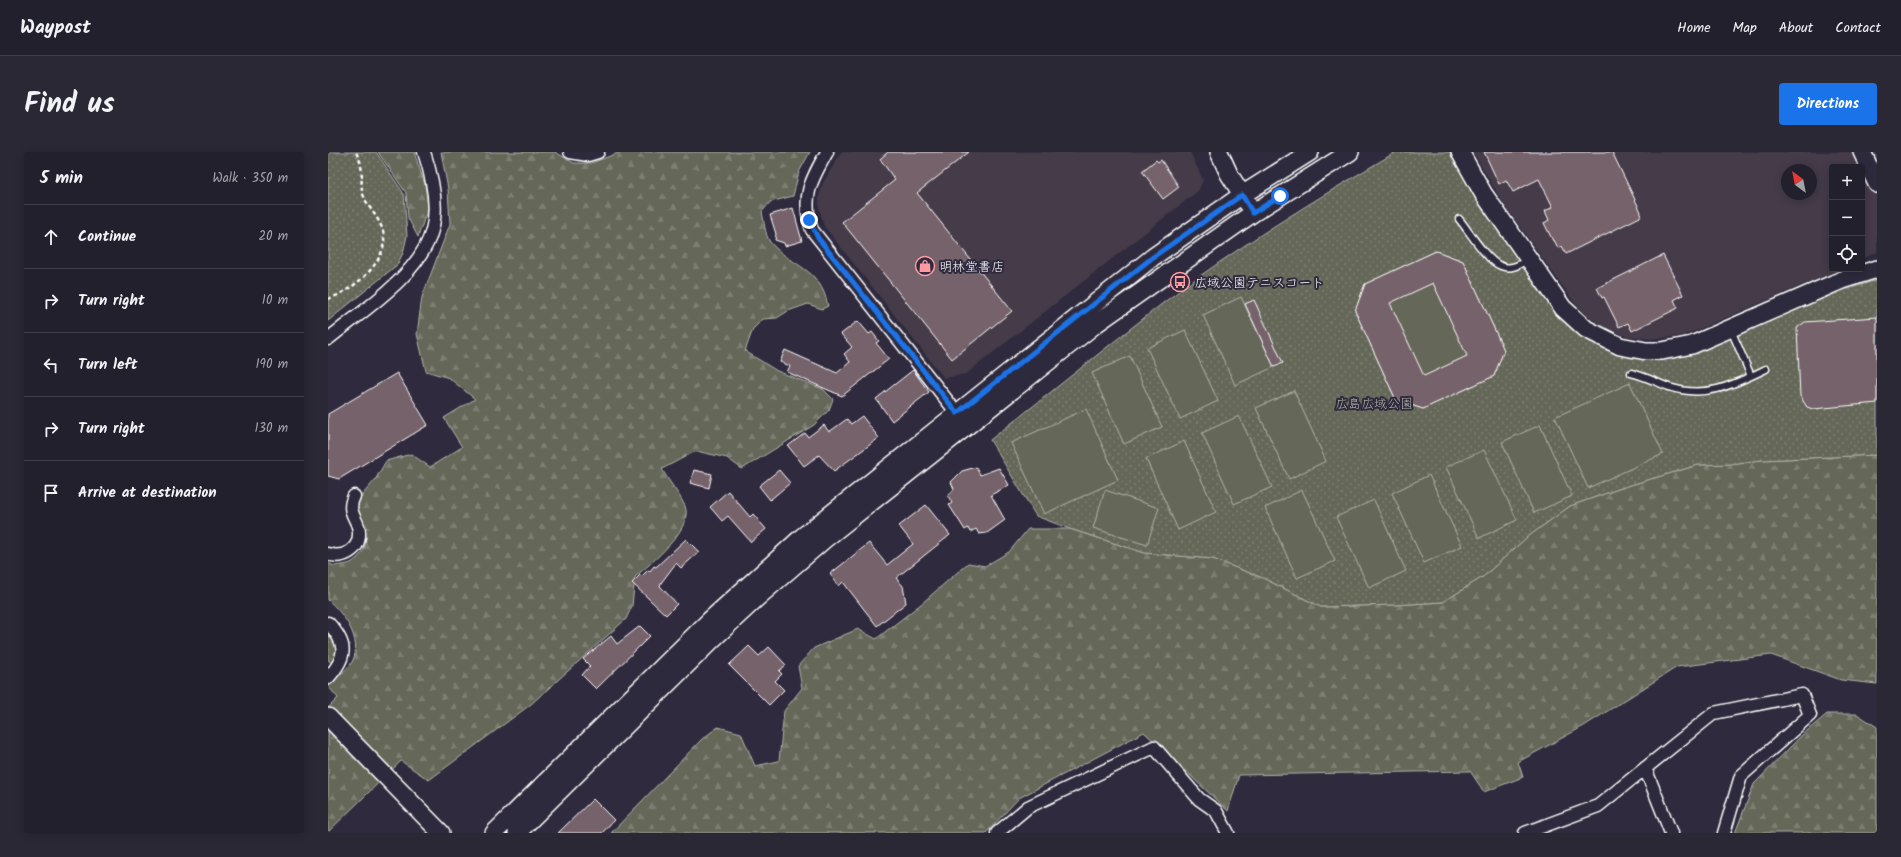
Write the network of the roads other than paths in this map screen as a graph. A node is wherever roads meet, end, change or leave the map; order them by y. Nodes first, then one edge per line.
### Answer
1 (424, 152) edge
2 (570, 152) edge
3 (598, 152) edge
4 (827, 152) edge
5 (1219, 152) edge
6 (1310, 152) edge
7 (1350, 152) edge
8 (1460, 152) edge
9 (1862, 152) edge
10 (1877, 184) edge
11 (1242, 195) junction
12 (1253, 213) junction
13 (1459, 219) dead end
14 (1529, 259) junction
15 (1877, 269) edge
16 (1730, 329) junction
17 (328, 339) edge
18 (1766, 369) dead end
19 (1631, 373) dead end
20 (1751, 376) junction
21 (957, 413) junction
22 (354, 496) dead end
23 (328, 554) edge
24 (328, 624) edge
25 (328, 678) edge
26 (328, 717) edge
27 (1645, 768) junction
28 (441, 833) edge
29 (494, 833) edge
30 (517, 833) edge
31 (997, 833) edge
32 (1228, 833) edge
33 (1525, 833) edge
34 (1671, 833) edge
35 (1724, 833) edge

1 - 17 street
2 - 3 street
4 - 21 street
5 - 11 street
6 - 11 street
7 - 12 street
8 - 14 street
9 - 10 street
11 - 12 street
11 - 21 street
12 - 30 street
13 - 14 lane
14 - 16 street
15 - 16 street
16 - 20 lane
18 - 20 lane
19 - 20 lane
21 - 29 street
22 - 23 street
24 - 25 street
26 - 28 street
27 - 33 street
27 - 34 street
27 - 35 street
31 - 32 street

